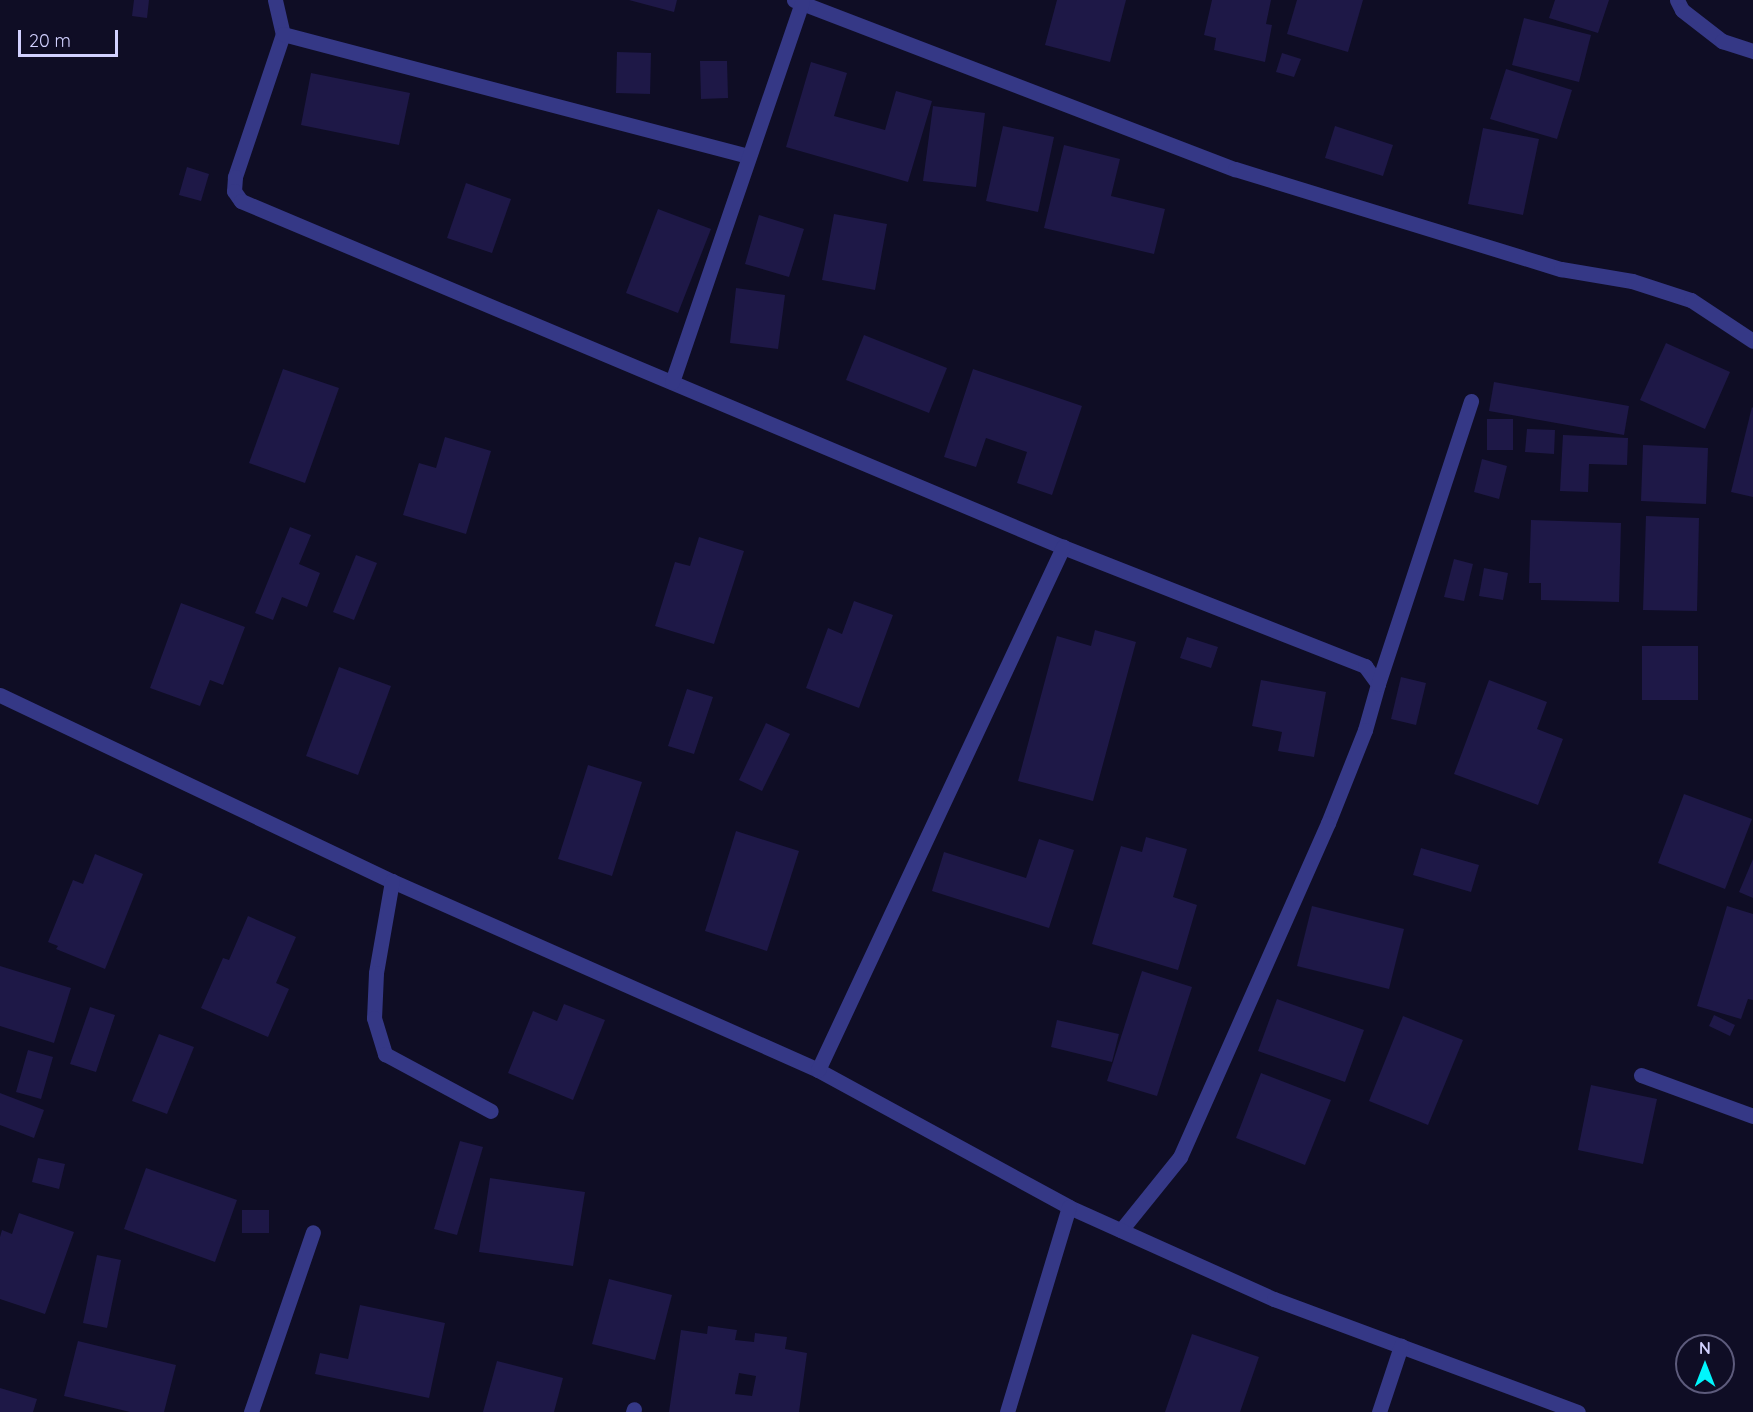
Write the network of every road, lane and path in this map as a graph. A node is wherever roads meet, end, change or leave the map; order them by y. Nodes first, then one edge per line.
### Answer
1 (275, 0) edge
2 (1677, 0) edge
3 (798, 2) edge
4 (283, 34) junction
5 (1753, 51) edge
6 (748, 156) junction
7 (1753, 340) edge
8 (672, 382) junction
9 (1471, 401) dead end
10 (1063, 547) junction
11 (1378, 684) junction
12 (0, 695) edge
13 (392, 881) junction
14 (818, 1070) junction
15 (1641, 1075) dead end
16 (491, 1111) dead end
17 (1753, 1116) edge
18 (1069, 1207) junction
19 (1121, 1230) junction
20 (313, 1232) dead end
21 (1401, 1346) junction
22 (251, 1412) edge
23 (1007, 1412) edge
24 (1379, 1412) edge
25 (1578, 1412) edge

1 - 4 street
2 - 5 street
3 - 6 street
3 - 7 street
4 - 6 street
4 - 8 street
6 - 8 street
8 - 10 street
9 - 11 street
10 - 11 street
10 - 14 street
11 - 19 street
12 - 13 street
13 - 14 street
13 - 16 street
14 - 18 street
15 - 17 street
18 - 19 street
18 - 23 street
19 - 21 street
20 - 22 street
21 - 24 street
21 - 25 street

